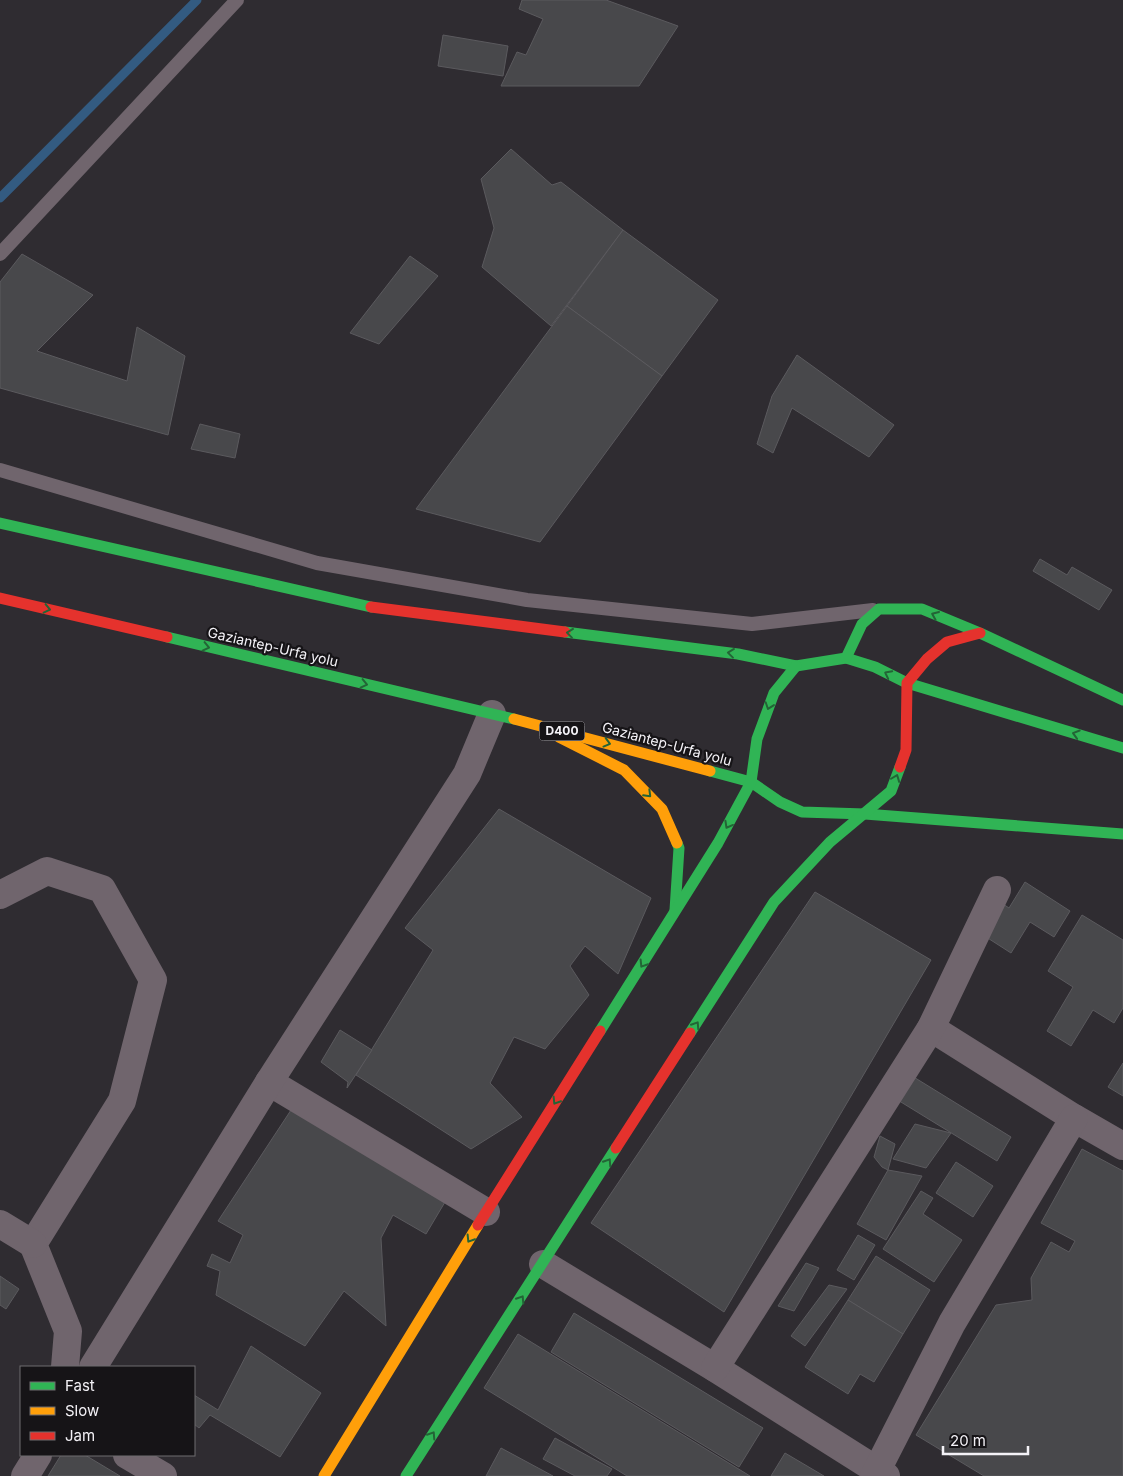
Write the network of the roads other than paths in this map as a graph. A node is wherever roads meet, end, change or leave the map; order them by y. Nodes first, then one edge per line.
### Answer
1 (237, 0) edge
2 (0, 254) edge
3 (0, 470) edge
4 (0, 523) edge
5 (0, 598) edge
6 (879, 609) junction
7 (980, 633) junction
8 (846, 658) junction
9 (796, 666) junction
10 (906, 683) junction
11 (1123, 700) edge
12 (492, 714) junction
13 (534, 723) junction
14 (1123, 748) edge
15 (751, 782) junction
16 (865, 814) junction
17 (1123, 834) edge
18 (997, 890) dead end
19 (0, 895) edge
20 (675, 913) junction
21 (931, 1028) junction
22 (268, 1082) junction
23 (1074, 1118) junction
24 (1123, 1146) edge
25 (486, 1212) junction
26 (0, 1224) edge
27 (33, 1244) junction
28 (543, 1264) junction
29 (66, 1366) edge
30 (94, 1366) edge
31 (715, 1368) junction
32 (37, 1456) edge
33 (129, 1456) edge
34 (879, 1474) edge
35 (25, 1476) edge
36 (163, 1476) edge
37 (324, 1476) edge
38 (406, 1476) edge

1 - 2 lane
3 - 6 lane
9 -> 4 main road
5 -> 12 main road, Gaziantep-Urfa yolu / D400
7 -> 6 main road
6 - 8 main road
7 - 10 main road
7 - 11 main road
8 - 9 main road
10 -> 8 main road
9 -> 15 main road
14 -> 10 main road
16 -> 10 main road
12 - 13 main road, Gaziantep-Urfa yolu / D400
12 - 22 street
13 -> 15 main road, Gaziantep-Urfa yolu / D400
13 -> 20 main road
15 - 16 main road, Gaziantep-Urfa yolu / D400
15 -> 20 main road
16 - 17 main road, Gaziantep-Urfa yolu / D400
28 -> 16 main road
18 - 21 street
19 - 27 street
20 -> 25 main road
21 - 23 street
21 - 31 street
22 - 25 street
22 - 30 street
23 - 24 street
23 - 34 street
25 -> 37 main road
26 - 27 street
27 - 29 street
28 - 31 street
38 -> 28 main road
31 - 34 street
32 - 35 street
33 - 36 street

